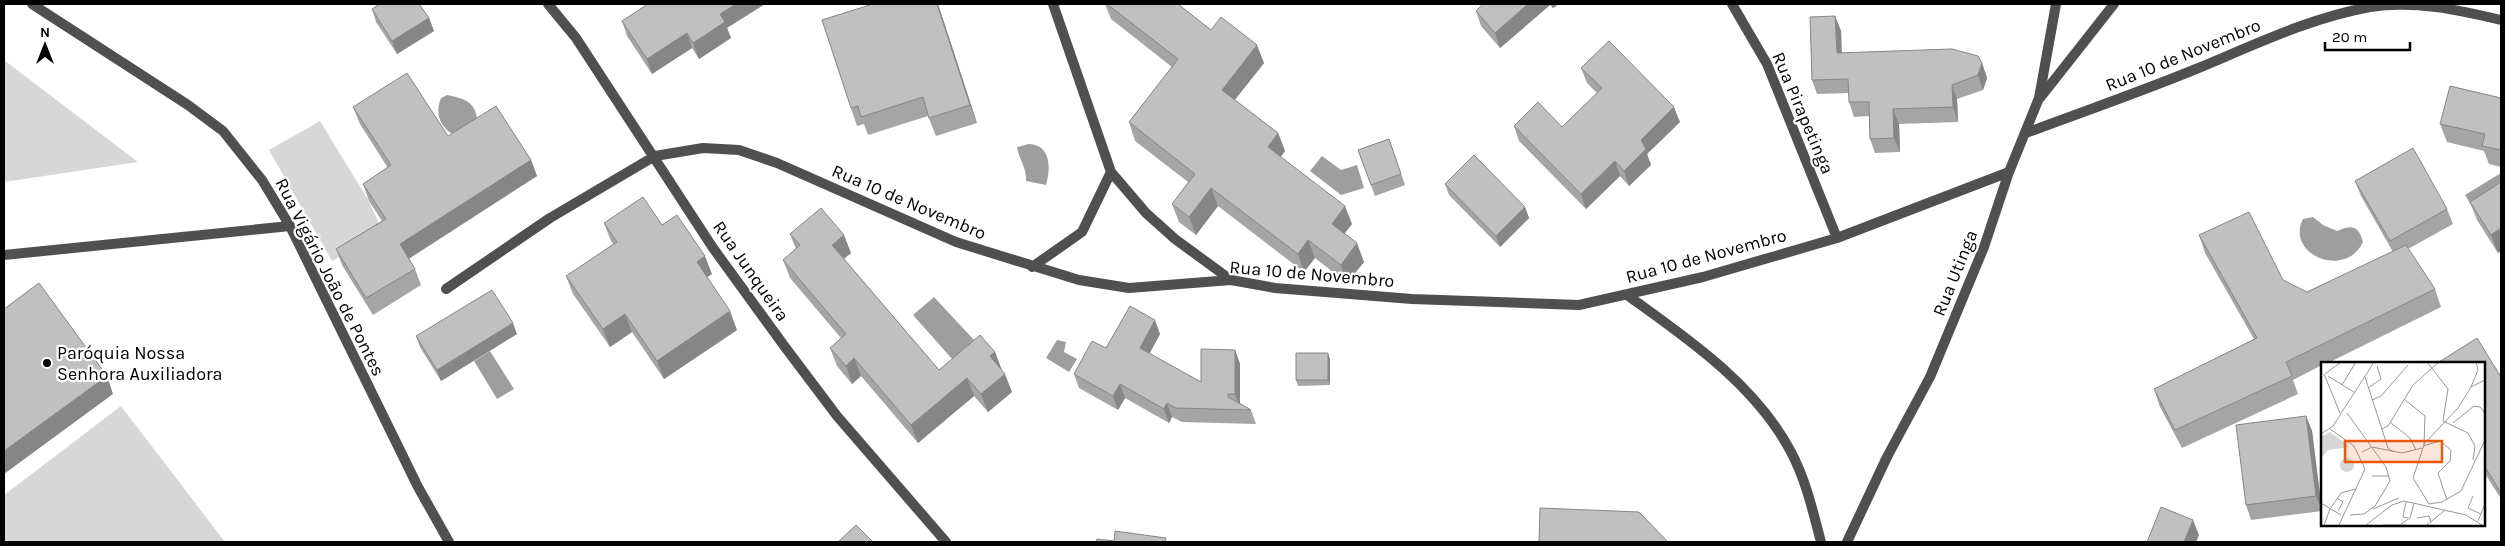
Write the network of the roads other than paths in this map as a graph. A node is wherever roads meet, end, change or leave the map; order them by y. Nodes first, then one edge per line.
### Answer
1 (32, 4) edge
2 (548, 4) edge
3 (1053, 4) edge
4 (1732, 4) edge
5 (2056, 4) edge
6 (2114, 4) edge
7 (2501, 20) edge
8 (2039, 98) junction
9 (2026, 133) junction
10 (655, 156) junction
11 (1111, 172) junction
12 (2009, 172) junction
13 (290, 226) junction
14 (1837, 238) junction
15 (4, 254) edge
16 (1032, 267) junction
17 (1231, 280) junction
18 (446, 289) dead end
19 (1627, 295) junction
20 (448, 542) edge
21 (946, 542) edge
22 (1821, 542) edge
23 (1847, 542) edge

1 - 13 street, Rua Vigário João de Pontes
2 - 10 street, Rua Junqueira
3 - 11 street
4 - 14 street, Rua Pirapetinga
5 - 8 street, Rua Utinga
6 - 8 street
7 - 9 street, Rua 10 de Novembro
8 - 9 street, Rua Utinga
9 - 12 street, Rua Utinga
10 - 16 street, Rua 10 de Novembro
10 - 18 street, Rua 10 de Novembro
10 - 21 street, Rua Junqueira
11 - 16 street
11 - 17 street
12 - 14 street, Rua 10 de Novembro
12 - 23 street, Rua Utinga
13 - 15 street
13 - 20 street, Rua Vigário João de Pontes
14 - 19 street, Rua 10 de Novembro
16 - 17 street, Rua 10 de Novembro
17 - 19 street, Rua 10 de Novembro
19 - 22 street

